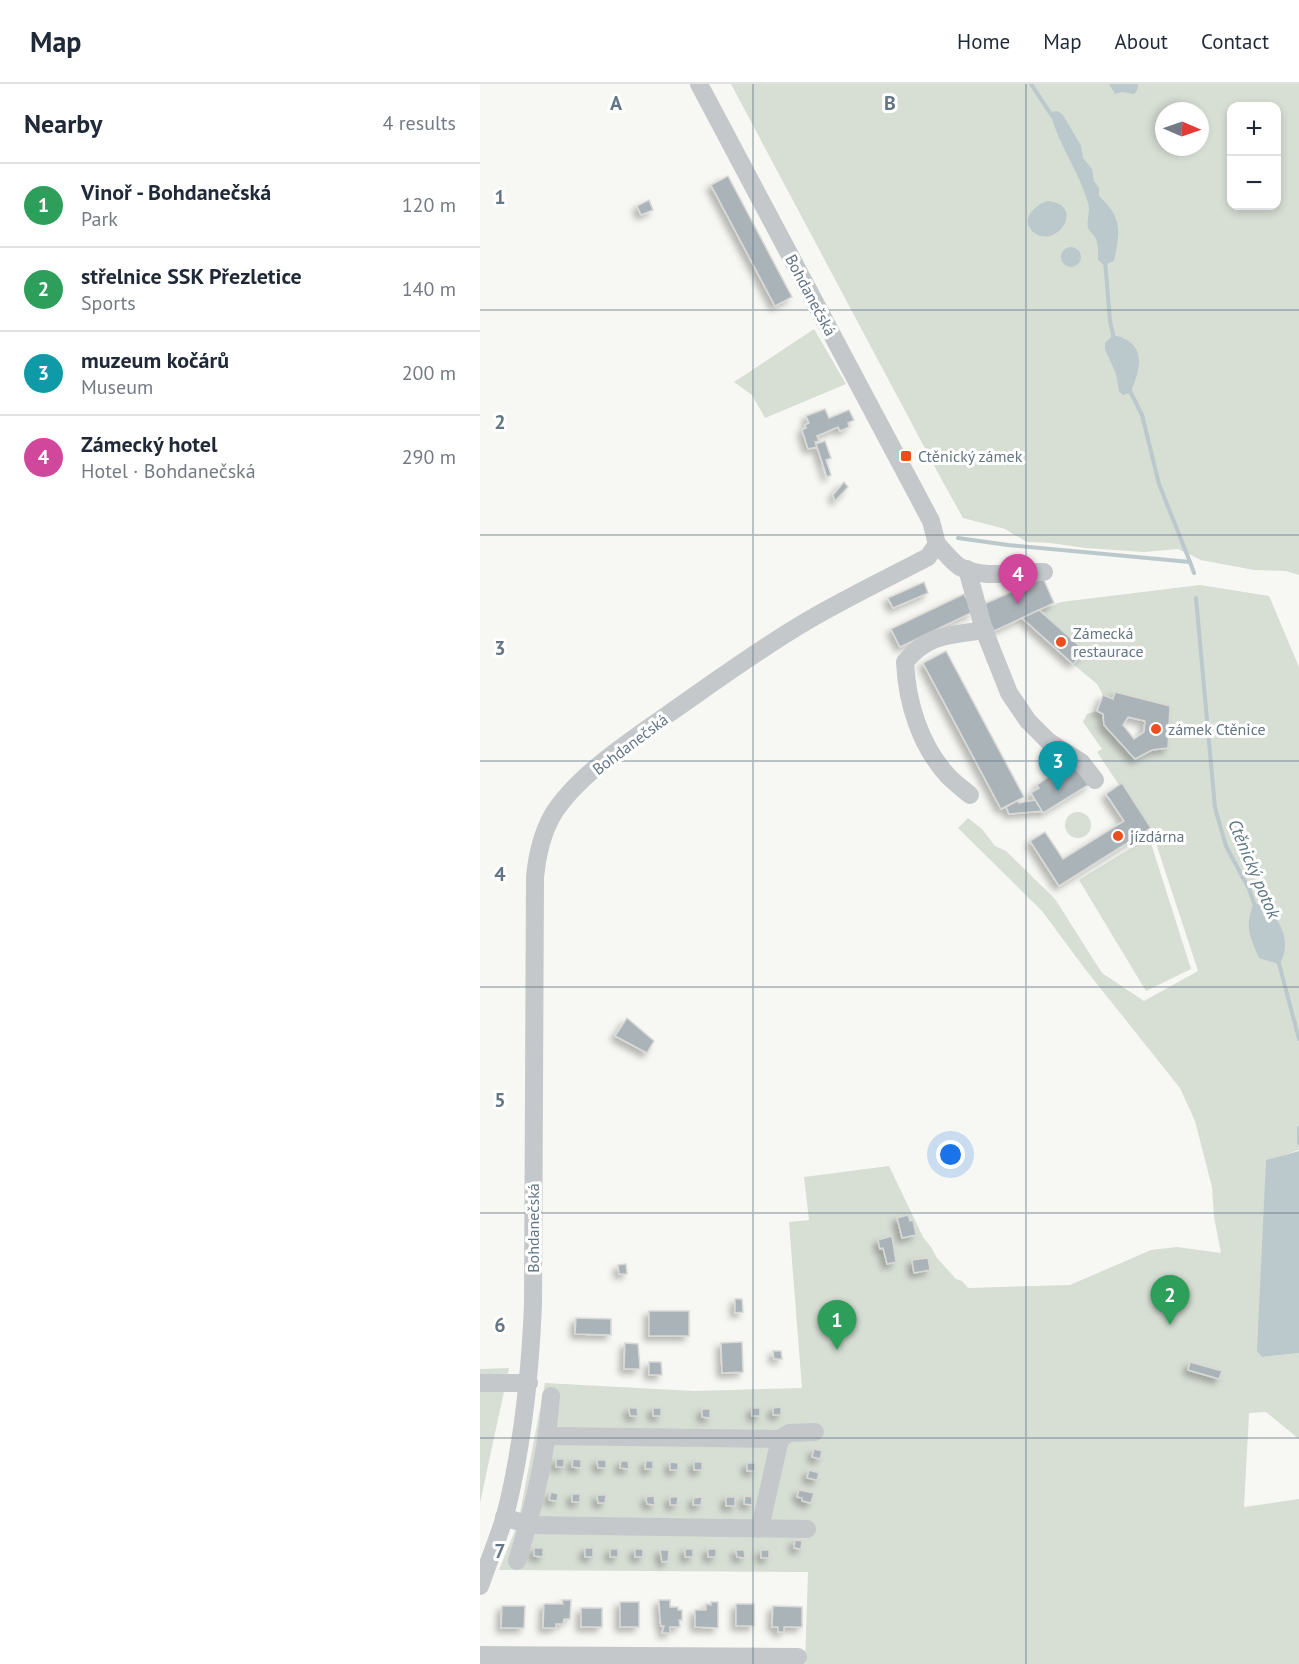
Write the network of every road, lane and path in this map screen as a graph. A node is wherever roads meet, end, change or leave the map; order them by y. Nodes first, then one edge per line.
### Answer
1 (699, 84) edge
2 (937, 544) junction
3 (967, 569) junction
4 (1044, 572) dead end
5 (984, 630) junction
6 (1095, 780) dead end
7 (970, 795) dead end
8 (480, 1383) edge
9 (529, 1383) junction
10 (552, 1396) dead end
11 (815, 1432) dead end
12 (548, 1436) junction
13 (780, 1439) junction
14 (504, 1517) junction
15 (529, 1524) junction
16 (760, 1528) junction
17 (807, 1529) dead end
18 (517, 1561) dead end
19 (480, 1586) edge
20 (480, 1655) edge
21 (798, 1657) dead end

1 - 2 street, Bohdanečská
2 - 3 street
2 - 9 street, Bohdanečská
3 - 4 street
3 - 5 street
5 - 6 street
5 - 7 street
8 - 9 street
9 - 14 street, Bohdanečská
10 - 12 street
11 - 13 street
12 - 13 street
12 - 15 street
13 - 16 street
14 - 15 street
14 - 19 street, Bohdanečská
15 - 16 street
15 - 18 street
16 - 17 street
20 - 21 street

